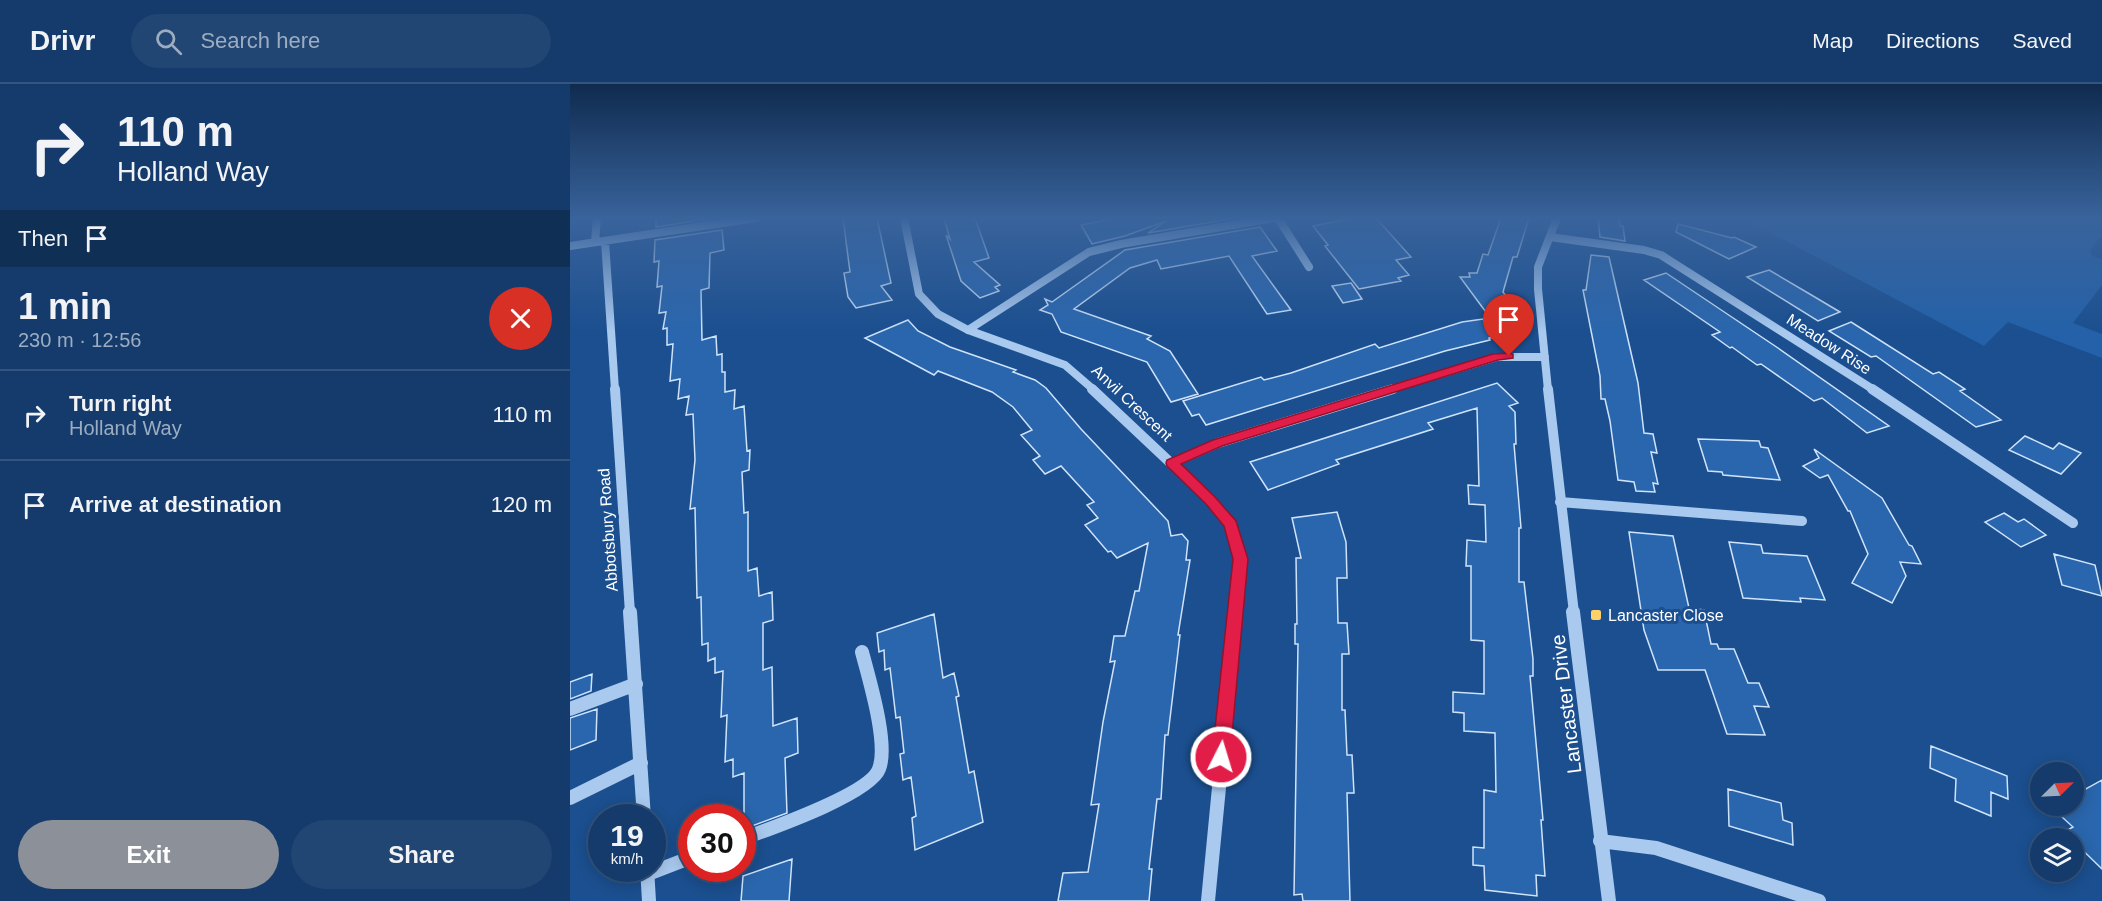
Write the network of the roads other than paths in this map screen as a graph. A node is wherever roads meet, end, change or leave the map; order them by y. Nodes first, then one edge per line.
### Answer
1 (601, 256) edge
2 (912, 256) edge
3 (1083, 256) edge
4 (1302, 256) edge
5 (1542, 256) edge
6 (1662, 256) edge
7 (1309, 267) dead end
8 (968, 330) junction
9 (1545, 357) junction
10 (1172, 463) junction
11 (1560, 502) junction
12 (1802, 520) dead end
13 (2073, 523) dead end
14 (862, 652) dead end
15 (636, 684) junction
16 (570, 710) edge
17 (641, 763) junction
18 (570, 798) edge
19 (643, 804) edge
20 (756, 834) edge
21 (1600, 841) junction
22 (648, 882) edge
23 (649, 901) edge
24 (1208, 901) edge
25 (1609, 901) edge
26 (1819, 901) edge

1 - 15 street, Abbotsbury Road
2 - 8 street, Anvil Crescent
3 - 8 street
4 - 7 street
5 - 9 street, Lancaster Drive
6 - 13 street, Meadow Rise
8 - 10 street, Anvil Crescent
9 - 10 street
9 - 11 street, Lancaster Drive
10 - 24 street, Anvil Crescent
11 - 12 street
11 - 21 street, Lancaster Drive
14 - 20 street
15 - 16 street
15 - 17 street, Abbotsbury Road
17 - 18 street
17 - 19 street, Abbotsbury Road
21 - 25 street, Lancaster Drive
21 - 26 street
22 - 23 street

